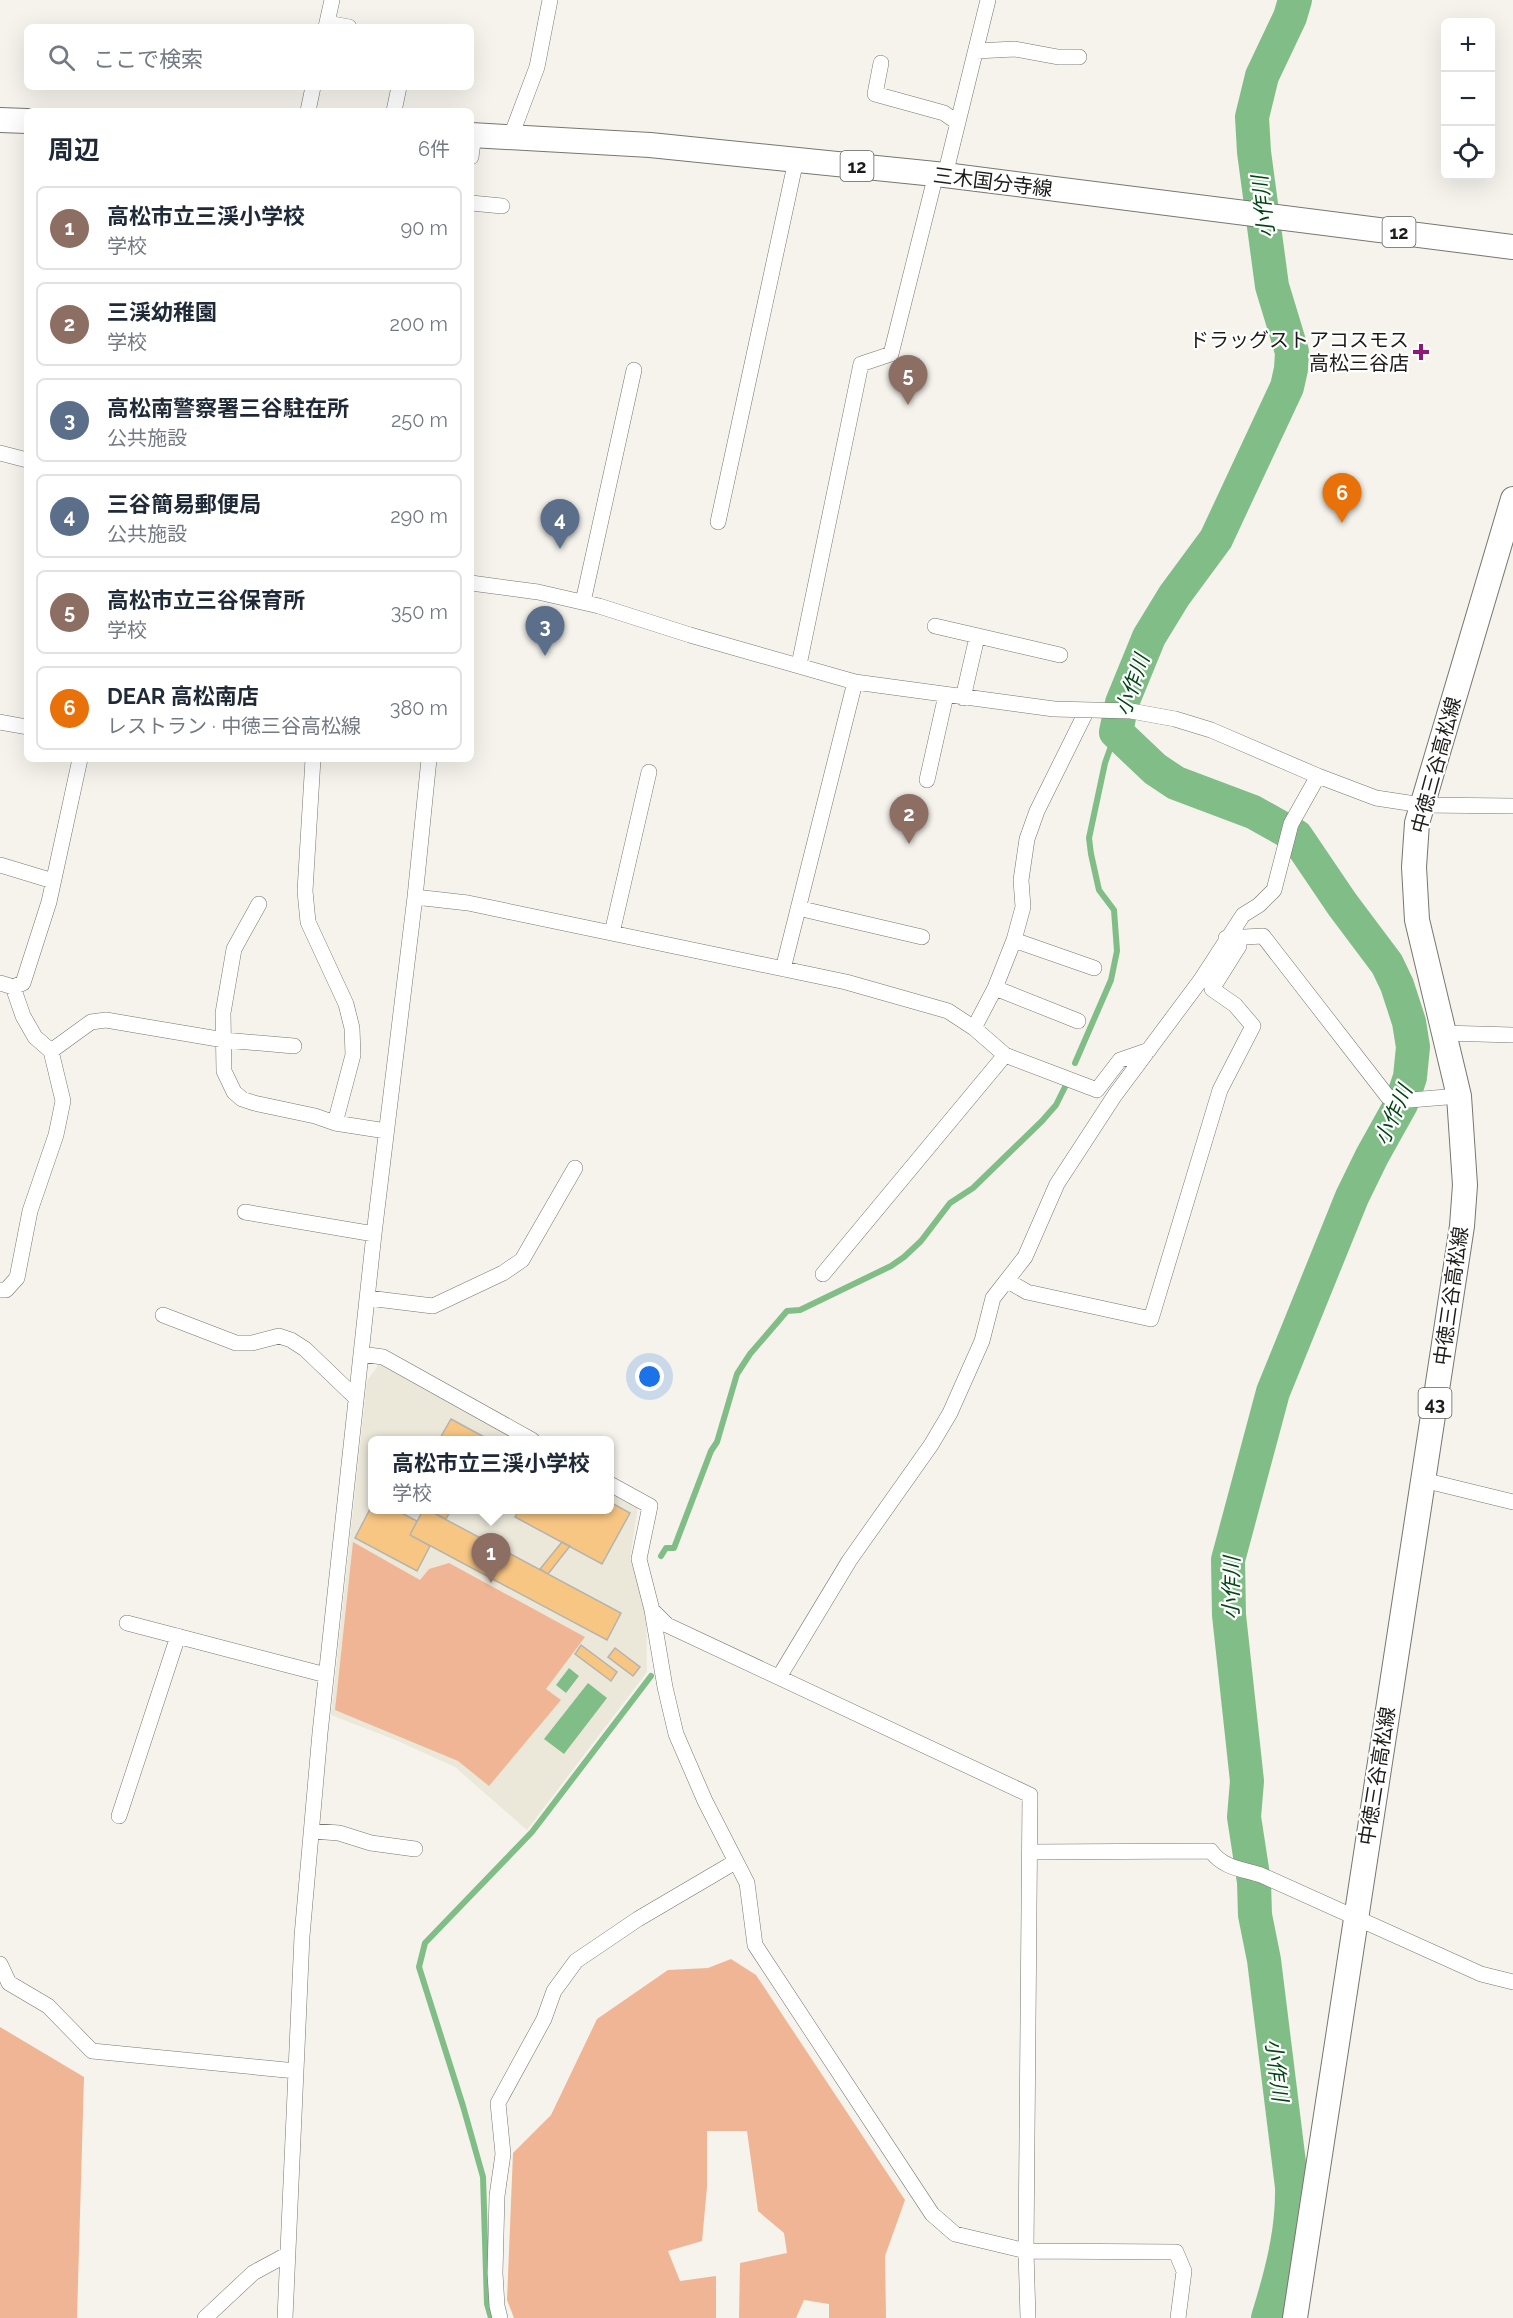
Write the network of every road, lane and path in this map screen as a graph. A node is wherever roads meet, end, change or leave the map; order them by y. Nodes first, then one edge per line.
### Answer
1 (332, 0) edge
2 (550, 0) edge
3 (988, 0) edge
4 (327, 24) edge
5 (976, 51) junction
6 (1079, 57) dead end
7 (881, 63) dead end
8 (312, 90) edge
9 (398, 90) edge
10 (309, 108) edge
11 (395, 108) edge
12 (0, 120) edge
13 (24, 121) edge
14 (958, 123) junction
15 (511, 136) junction
16 (474, 142) edge
17 (796, 160) junction
18 (940, 175) junction
19 (474, 203) edge
20 (502, 206) dead end
21 (1513, 247) edge
22 (634, 370) dead end
23 (0, 453) edge
24 (24, 459) edge
25 (1513, 498) edge
26 (718, 522) dead end
27 (1506, 546) edge
28 (474, 583) edge
29 (583, 602) junction
30 (935, 626) dead end
31 (977, 637) junction
32 (1060, 655) dead end
33 (799, 665) junction
34 (855, 682) junction
35 (946, 695) junction
36 (963, 698) junction
37 (1087, 710) junction
38 (0, 722) edge
39 (24, 726) edge
40 (79, 762) edge
41 (313, 762) edge
42 (429, 762) edge
43 (649, 772) dead end
44 (1318, 776) junction
45 (927, 780) dead end
46 (1422, 805) junction
47 (1513, 806) edge
48 (0, 865) edge
49 (53, 881) junction
50 (415, 897) junction
51 (259, 904) dead end
52 (798, 908) junction
53 (612, 933) junction
54 (922, 937) dead end
55 (1226, 938) junction
56 (1014, 940) junction
57 (1094, 968) dead end
58 (783, 969) junction
59 (7, 985) edge
60 (994, 988) junction
61 (1078, 1021) dead end
62 (974, 1028) junction
63 (1443, 1033) junction
64 (1513, 1035) edge
65 (224, 1040) junction
66 (294, 1046) dead end
67 (1149, 1050) junction
68 (51, 1051) junction
69 (1005, 1055) junction
70 (1459, 1096) junction
71 (335, 1124) junction
72 (386, 1131) junction
73 (575, 1168) dead end
74 (245, 1212) dead end
75 (374, 1234) junction
76 (823, 1274) dead end
77 (1008, 1281) junction
78 (0, 1290) edge
79 (368, 1298) junction
80 (163, 1315) dead end
81 (361, 1354) junction
82 (356, 1398) junction
83 (525, 1436) edge
84 (1423, 1480) junction
85 (614, 1487) edge
86 (1513, 1502) edge
87 (652, 1610) junction
88 (127, 1623) dead end
89 (178, 1636) junction
90 (327, 1675) junction
91 (778, 1677) junction
92 (118, 1816) dead end
93 (312, 1831) junction
94 (415, 1849) dead end
95 (1030, 1852) junction
96 (735, 1862) junction
97 (1355, 1917) junction
98 (0, 1964) edge
99 (1513, 1982) edge
100 (296, 2071) junction
101 (1026, 2251) junction
102 (288, 2254) junction
103 (205, 2318) edge
104 (285, 2318) edge
105 (500, 2318) edge
106 (1028, 2318) edge
107 (1178, 2318) edge
108 (1295, 2318) edge

1 - 4 street
2 - 15 street
3 - 5 street
5 - 6 street
5 - 14 street
7 - 14 street
8 - 10 street
9 - 11 street
12 - 13 main road
14 - 18 street
15 - 16 main road, 三木国分寺線 / 12
15 - 17 main road, 三木国分寺線 / 12
17 - 18 main road, 三木国分寺線 / 12
17 - 26 street
18 - 21 main road, 三木国分寺線 / 12
18 - 33 street
19 - 20 street
22 - 29 street
23 - 24 street
25 - 27 main road, 中徳三谷高松線 / 43
27 - 46 main road, 中徳三谷高松線 / 43
28 - 29 street
29 - 33 street
30 - 31 street
31 - 32 street
31 - 36 street
33 - 34 street
34 - 35 street
34 - 52 street
35 - 36 street
35 - 45 street
36 - 37 street
37 - 44 street
37 - 56 street
38 - 39 street
40 - 49 street
41 - 71 street
42 - 50 street
43 - 53 street
44 - 46 street
44 - 55 street
46 - 47 street
46 - 63 main road, 中徳三谷高松線 / 43
48 - 49 street
49 - 59 street
50 - 53 street
50 - 72 street
51 - 65 street
52 - 54 street
52 - 58 street
53 - 58 street
55 - 67 street
55 - 70 street
55 - 77 street
56 - 57 street
56 - 60 street
58 - 62 street
59 - 68 street
60 - 61 street
60 - 62 street
62 - 69 street
63 - 64 street
63 - 70 main road, 中徳三谷高松線 / 43
65 - 66 street
65 - 68 street
65 - 71 street
67 - 69 street
67 - 77 street
68 - 78 street
69 - 76 street
70 - 84 main road, 中徳三谷高松線 / 43
71 - 72 street
72 - 75 street
73 - 79 street
74 - 75 street
75 - 79 street
77 - 91 street
79 - 81 street
80 - 82 street
81 - 82 street
81 - 83 street
82 - 90 street
84 - 86 street
84 - 97 main road, 中徳三谷高松線 / 43
85 - 87 street
87 - 91 street
87 - 96 street
88 - 89 street
89 - 90 street
89 - 92 street
90 - 93 street
91 - 95 street
93 - 94 street
93 - 100 street
95 - 97 street
95 - 101 street
96 - 101 street
96 - 105 street
97 - 99 street
97 - 108 main road, 中徳三谷高松線 / 43
98 - 100 street
100 - 102 street
101 - 106 street
101 - 107 street
102 - 103 street
102 - 104 street

